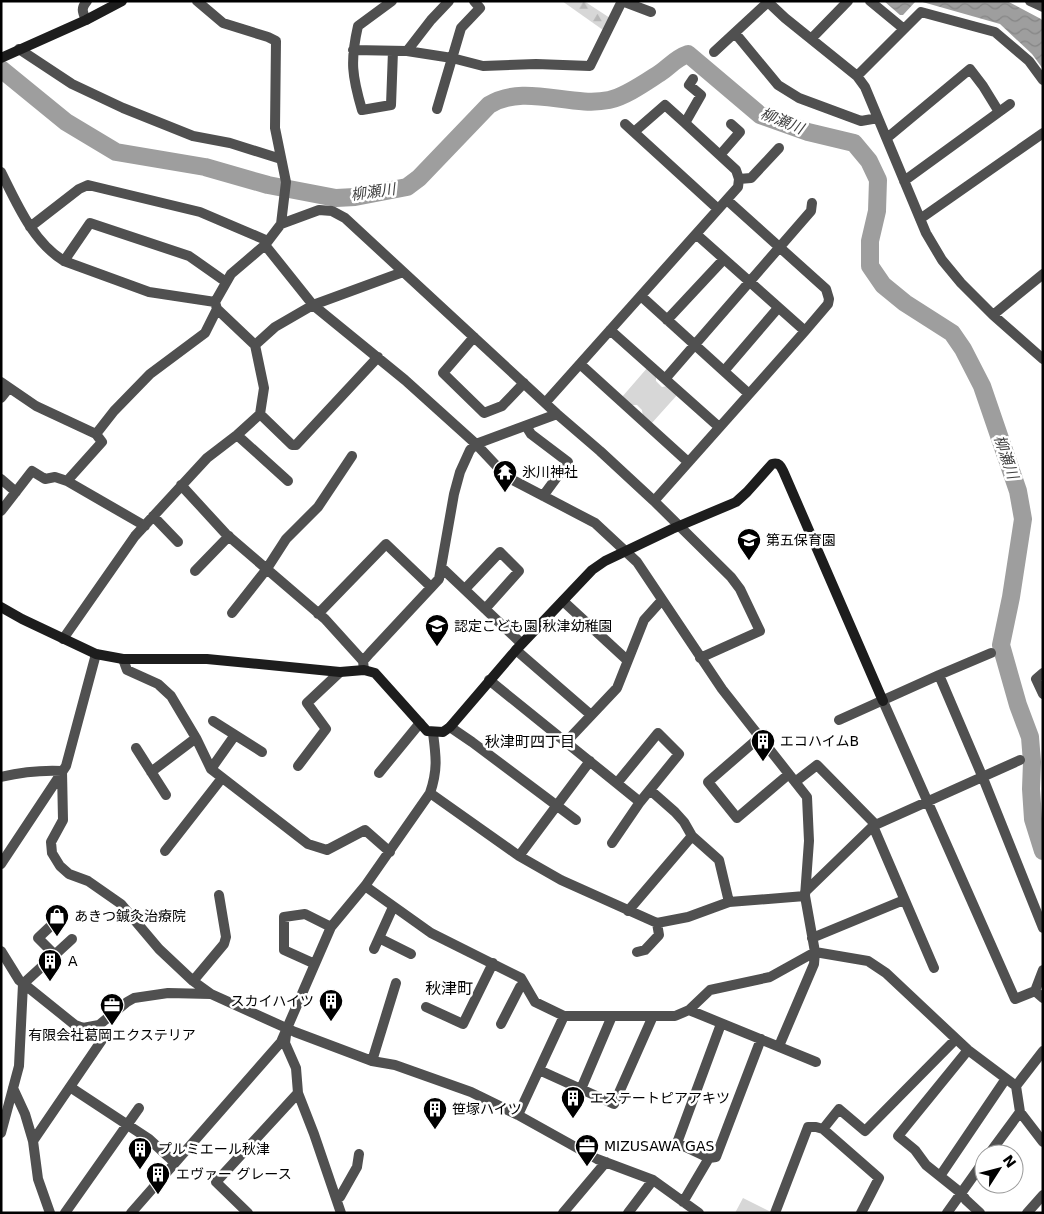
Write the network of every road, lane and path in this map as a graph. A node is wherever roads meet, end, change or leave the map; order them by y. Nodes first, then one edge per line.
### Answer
1 (87, 1) edge
2 (122, 1) edge
3 (197, 1) edge
4 (392, 1) edge
5 (449, 1) edge
6 (474, 1) edge
7 (622, 1) edge
8 (848, 1) edge
9 (870, 1) edge
10 (1030, 1) edge
11 (768, 2) edge
12 (1043, 7) edge
13 (651, 12) dead end
14 (86, 20) junction
15 (904, 29) junction
16 (735, 33) junction
17 (811, 39) junction
18 (18, 50) junction
19 (353, 50) junction
20 (394, 51) junction
21 (407, 51) junction
22 (714, 52) dead end
23 (1, 58) edge
24 (452, 58) junction
25 (857, 76) junction
26 (693, 79) dead end
27 (1043, 80) edge
28 (1010, 104) dead end
29 (437, 109) dead end
30 (999, 112) junction
31 (878, 118) junction
32 (626, 124) dead end
33 (685, 124) junction
34 (731, 124) dead end
35 (634, 132) junction
36 (1043, 133) edge
37 (887, 138) junction
38 (779, 148) dead end
39 (720, 155) junction
40 (281, 159) junction
41 (1, 172) edge
42 (739, 179) junction
43 (904, 182) junction
44 (726, 200) junction
45 (812, 203) dead end
46 (718, 209) junction
47 (920, 219) junction
48 (282, 224) junction
49 (30, 227) junction
50 (696, 234) junction
51 (266, 243) junction
52 (780, 248) junction
53 (724, 258) junction
54 (64, 261) junction
55 (403, 272) junction
56 (1043, 274) edge
57 (226, 282) junction
58 (750, 283) junction
59 (641, 296) junction
60 (314, 305) junction
61 (216, 306) junction
62 (778, 308) junction
63 (993, 315) junction
64 (667, 320) junction
65 (610, 330) junction
66 (805, 332) junction
67 (474, 337) junction
68 (255, 345) junction
69 (695, 345) junction
70 (378, 357) junction
71 (1043, 359) edge
72 (580, 364) junction
73 (724, 371) junction
74 (665, 379) junction
75 (524, 383) junction
76 (5, 385) edge
77 (749, 394) junction
78 (1, 398) edge
79 (545, 403) junction
80 (260, 414) junction
81 (557, 414) junction
82 (526, 426) junction
83 (719, 428) junction
84 (96, 434) junction
85 (237, 435) junction
86 (476, 444) junction
87 (352, 456) dead end
88 (688, 462) junction
89 (1, 480) edge
90 (288, 480) dead end
91 (67, 481) junction
92 (181, 485) junction
93 (16, 492) junction
94 (543, 496) junction
95 (654, 501) junction
96 (1, 511) edge
97 (154, 516) junction
98 (145, 526) junction
99 (680, 526) junction
100 (228, 536) junction
101 (178, 542) dead end
102 (627, 551) junction
103 (442, 568) junction
104 (266, 570) junction
105 (195, 571) dead end
106 (431, 587) junction
107 (465, 590) junction
108 (662, 600) junction
109 (563, 601) junction
110 (1, 607) edge
111 (485, 609) junction
112 (232, 613) dead end
113 (318, 614) junction
114 (63, 639) junction
115 (518, 646) junction
116 (96, 654) junction
117 (991, 654) dead end
118 (700, 658) junction
119 (123, 659) junction
120 (627, 660) junction
121 (363, 666) junction
122 (340, 672) junction
123 (1043, 673) edge
124 (939, 675) junction
125 (489, 680) junction
126 (1043, 694) edge
127 (883, 701) junction
128 (591, 715) junction
129 (839, 720) dead end
130 (213, 721) dead end
131 (420, 722) junction
132 (450, 727) junction
133 (433, 733) junction
134 (235, 735) junction
135 (761, 736) junction
136 (196, 738) junction
137 (566, 742) junction
138 (136, 748) dead end
139 (262, 752) dead end
140 (1020, 760) dead end
141 (590, 761) junction
142 (298, 766) dead end
143 (211, 769) junction
144 (62, 771) junction
145 (151, 772) junction
146 (379, 773) dead end
147 (1, 777) edge
148 (222, 778) junction
149 (792, 778) junction
150 (982, 778) junction
151 (617, 783) junction
152 (650, 790) junction
153 (430, 793) junction
154 (166, 795) dead end
155 (640, 802) junction
156 (928, 802) junction
157 (557, 806) junction
158 (576, 820) dead end
159 (874, 826) junction
160 (692, 836) junction
161 (612, 843) dead end
162 (165, 851) dead end
163 (390, 852) junction
164 (520, 856) junction
165 (1, 862) edge
166 (364, 886) junction
167 (805, 894) junction
168 (219, 895) dead end
169 (904, 900) junction
170 (729, 902) junction
171 (393, 906) junction
172 (628, 911) junction
173 (56, 921) dead end
174 (657, 923) junction
175 (331, 927) junction
176 (1043, 928) edge
177 (379, 938) junction
178 (812, 938) junction
179 (72, 939) dead end
180 (374, 948) dead end
181 (637, 952) dead end
182 (815, 952) junction
183 (411, 954) dead end
184 (2, 955) edge
185 (55, 955) junction
186 (493, 963) junction
187 (315, 964) junction
188 (934, 968) dead end
189 (1043, 970) edge
190 (193, 981) junction
191 (396, 983) dead end
192 (23, 984) junction
193 (524, 984) junction
194 (211, 994) junction
195 (1039, 994) edge
196 (689, 1010) junction
197 (429, 1012) dead end
198 (564, 1016) junction
199 (612, 1016) junction
200 (653, 1016) junction
201 (501, 1024) dead end
202 (722, 1024) junction
203 (99, 1025) junction
204 (288, 1029) junction
205 (956, 1038) junction
206 (761, 1039) junction
207 (779, 1046) junction
208 (968, 1050) junction
209 (1043, 1051) edge
210 (372, 1061) junction
211 (816, 1062) dead end
212 (539, 1070) junction
213 (1005, 1080) junction
214 (70, 1086) junction
215 (1016, 1086) junction
216 (13, 1088) junction
217 (581, 1089) junction
218 (298, 1093) junction
219 (139, 1108) dead end
220 (1020, 1112) junction
221 (518, 1115) junction
222 (128, 1125) junction
223 (823, 1129) junction
224 (1, 1133) edge
225 (33, 1141) junction
226 (1043, 1142) edge
227 (996, 1144) edge
228 (359, 1154) dead end
229 (709, 1158) junction
230 (174, 1162) junction
231 (606, 1162) junction
232 (974, 1175) edge
233 (940, 1176) junction
234 (653, 1180) junction
235 (961, 1193) junction
236 (1043, 1195) edge
237 (336, 1198) junction
238 (683, 1202) junction
239 (50, 1213) edge
240 (65, 1213) edge
241 (131, 1213) edge
242 (248, 1213) edge
243 (340, 1213) edge
244 (563, 1213) edge
245 (628, 1213) edge
246 (699, 1213) edge
247 (775, 1213) edge
248 (861, 1213) edge
249 (947, 1213) edge
250 (980, 1213) edge
251 (1027, 1213) edge

1 - 14 street
2 - 14 street
3 - 40 street
4 - 19 street
5 - 21 street
6 - 24 street
7 - 13 street
7 - 24 street
8 - 17 street
9 - 15 street
10 - 12 street
11 - 16 street
11 - 17 street
14 - 18 street
15 - 25 street
15 - 27 street
16 - 22 street
16 - 31 street
17 - 25 street
18 - 23 street
18 - 40 street
19 - 20 street
19 - 20 street
20 - 21 street
21 - 24 street
24 - 29 street
25 - 31 street
26 - 33 street
28 - 30 street
30 - 37 street
30 - 43 street
31 - 37 street
32 - 35 street
33 - 35 street
33 - 39 street
34 - 39 street
35 - 46 street
36 - 47 street
37 - 43 street
38 - 42 street
39 - 42 street
40 - 48 street
41 - 49 street
42 - 44 street
43 - 47 street
44 - 46 street
44 - 52 street
45 - 52 street
46 - 50 street
47 - 63 street
48 - 51 street
48 - 55 street
49 - 51 street
49 - 54 street
50 - 53 street
50 - 59 street
51 - 57 street
51 - 60 street
52 - 58 street
52 - 66 street
53 - 58 street
53 - 64 street
54 - 57 street
54 - 61 street
55 - 60 street
55 - 67 street
56 - 63 street
57 - 61 street
58 - 62 street
58 - 69 street
59 - 64 street
59 - 65 street
60 - 68 street
60 - 70 street
61 - 68 street
61 - 84 street
62 - 66 street
62 - 73 street
63 - 71 street
64 - 69 street
65 - 72 street
65 - 74 street
66 - 77 street
67 - 75 street
67 - 75 street
68 - 80 street
69 - 73 street
69 - 74 street
70 - 80 street
70 - 86 street
72 - 79 street
72 - 88 street
73 - 77 street
74 - 83 street
75 - 79 street
76 - 78 street
76 - 84 street
77 - 83 street
79 - 81 street
80 - 85 street
81 - 82 street
81 - 95 street
82 - 86 street
82 - 94 street
83 - 88 street
84 - 91 street
85 - 90 street
85 - 92 street
86 - 94 street
86 - 103 street
87 - 104 street
88 - 95 street
89 - 93 street
91 - 93 street
91 - 98 street
92 - 97 street
92 - 100 street
93 - 96 street
94 - 102 street
95 - 99 street
97 - 98 street
97 - 101 street
98 - 114 street
99 - 102 street
99 - 118 street
99 - 127 street
100 - 104 street
100 - 105 street
102 - 108 street
102 - 109 street
103 - 106 street
103 - 107 street
104 - 112 street
104 - 113 street
106 - 113 street
106 - 121 street
107 - 111 street
107 - 111 street
108 - 118 street
108 - 120 street
109 - 115 street
109 - 120 street
110 - 114 street
111 - 115 street
113 - 121 street
114 - 116 street
115 - 125 street
115 - 128 street
116 - 119 street
116 - 144 street
117 - 124 street
118 - 135 street
119 - 122 street
119 - 136 street
120 - 128 street
121 - 122 street
121 - 131 street
122 - 142 street
123 - 126 street
124 - 127 street
124 - 150 street
125 - 132 street
125 - 137 street
127 - 129 street
127 - 156 street
128 - 137 street
130 - 134 street
131 - 133 street
131 - 146 street
132 - 133 street
132 - 157 street
133 - 153 street
134 - 139 street
134 - 143 street
135 - 149 street
135 - 149 street
136 - 143 street
136 - 145 street
137 - 141 street
138 - 145 street
140 - 150 street
141 - 151 street
141 - 157 street
143 - 148 street
144 - 147 street
144 - 165 street
144 - 190 street
145 - 154 street
148 - 162 street
148 - 163 street
149 - 159 street
149 - 167 street
150 - 156 street
150 - 176 street
151 - 152 street
151 - 155 street
152 - 155 street
152 - 160 street
153 - 163 street
153 - 164 street
155 - 161 street
156 - 159 street
156 - 195 street
157 - 158 street
157 - 164 street
159 - 167 street
159 - 169 street
160 - 170 street
160 - 172 street
163 - 166 street
164 - 172 street
166 - 171 street
166 - 175 street
167 - 170 street
167 - 178 street
168 - 190 street
169 - 178 street
169 - 188 street
170 - 174 street
171 - 177 street
171 - 186 street
172 - 174 street
173 - 185 street
174 - 181 street
175 - 187 street
175 - 187 street
177 - 180 street
177 - 183 street
178 - 182 street
179 - 185 street
182 - 196 street
182 - 205 street
182 - 207 street
184 - 192 street
185 - 192 street
186 - 193 street
186 - 197 street
187 - 204 street
189 - 195 street
190 - 194 street
191 - 210 street
192 - 203 street
192 - 216 street
193 - 198 street
193 - 201 street
194 - 203 street
194 - 204 street
196 - 200 street
196 - 202 street
198 - 199 street
198 - 212 street
199 - 200 street
199 - 217 street
200 - 217 street
202 - 206 street
202 - 229 street
203 - 214 street
204 - 210 street
204 - 218 street
204 - 230 street
205 - 208 street
205 - 223 street
206 - 207 street
206 - 229 street
207 - 211 street
208 - 213 street
208 - 233 street
209 - 215 street
210 - 221 street
212 - 217 street
212 - 221 street
213 - 215 street
213 - 233 street
214 - 222 street
214 - 225 street
215 - 220 street
216 - 224 street
216 - 225 street
218 - 237 street
218 - 242 street
219 - 222 street
220 - 226 street
220 - 227 street
221 - 231 street
222 - 230 street
222 - 240 street
223 - 247 street
223 - 248 street
225 - 239 street
228 - 237 street
229 - 238 street
230 - 241 street
231 - 234 street
231 - 244 street
232 - 235 street
233 - 235 street
234 - 238 street
234 - 245 street
235 - 249 street
235 - 250 street
236 - 251 street
237 - 243 street
238 - 246 street

